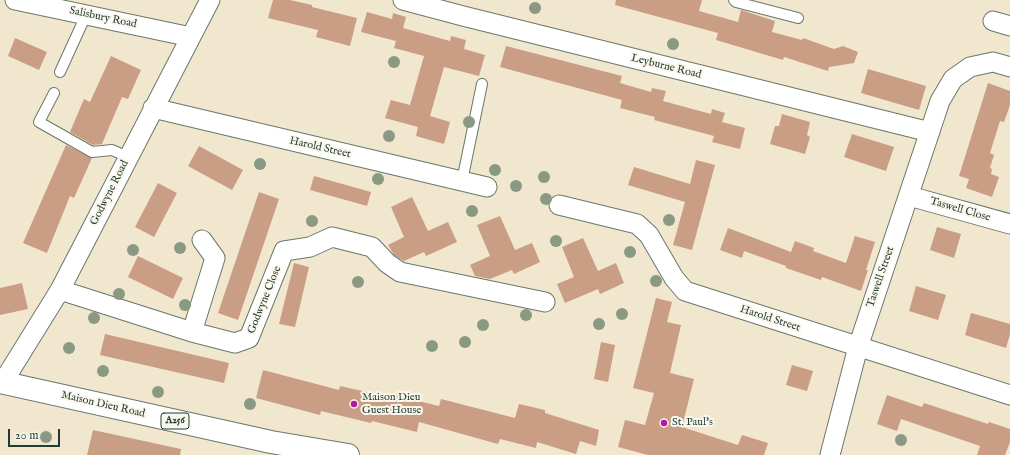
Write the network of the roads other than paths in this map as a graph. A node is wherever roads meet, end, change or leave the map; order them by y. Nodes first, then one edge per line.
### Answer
1 (15, 0) edge
2 (210, 0) edge
3 (403, 0) edge
4 (734, 0) edge
5 (86, 15) junction
6 (798, 18) dead end
7 (190, 37) junction
8 (1010, 67) edge
9 (60, 72) dead end
10 (482, 84) dead end
11 (54, 94) dead end
12 (154, 108) junction
13 (930, 132) junction
14 (128, 158) junction
15 (462, 180) junction
16 (487, 187) dead end
17 (909, 196) junction
18 (559, 205) dead end
19 (1010, 224) edge
20 (202, 240) dead end
21 (60, 290) junction
22 (545, 302) dead end
23 (192, 332) junction
24 (858, 347) junction
25 (1, 382) edge
26 (1010, 395) edge
27 (348, 455) edge
28 (830, 455) edge

1 - 5 street, Salisbury Road
2 - 7 street, Godwyne Road
3 - 13 street, Leyburne Road
4 - 6 lane
5 - 7 street, Salisbury Road
5 - 9 lane
7 - 12 street, Godwyne Road
8 - 13 street, Taswell Street
10 - 15 lane
11 - 14 lane
12 - 14 street, Godwyne Road
12 - 15 street, Harold Street
13 - 17 street, Taswell Street
14 - 21 street, Godwyne Road
15 - 16 street, Harold Street
17 - 19 street, Taswell Close
17 - 24 street, Taswell Street
18 - 24 street, Harold Street
20 - 23 street
21 - 23 street, Godwyne Close
21 - 25 street, Godwyne Road
22 - 23 street, Godwyne Close
24 - 26 street, Harold Street
24 - 28 street, Taswell Street
25 - 27 main road, Maison Dieu Road / A256

